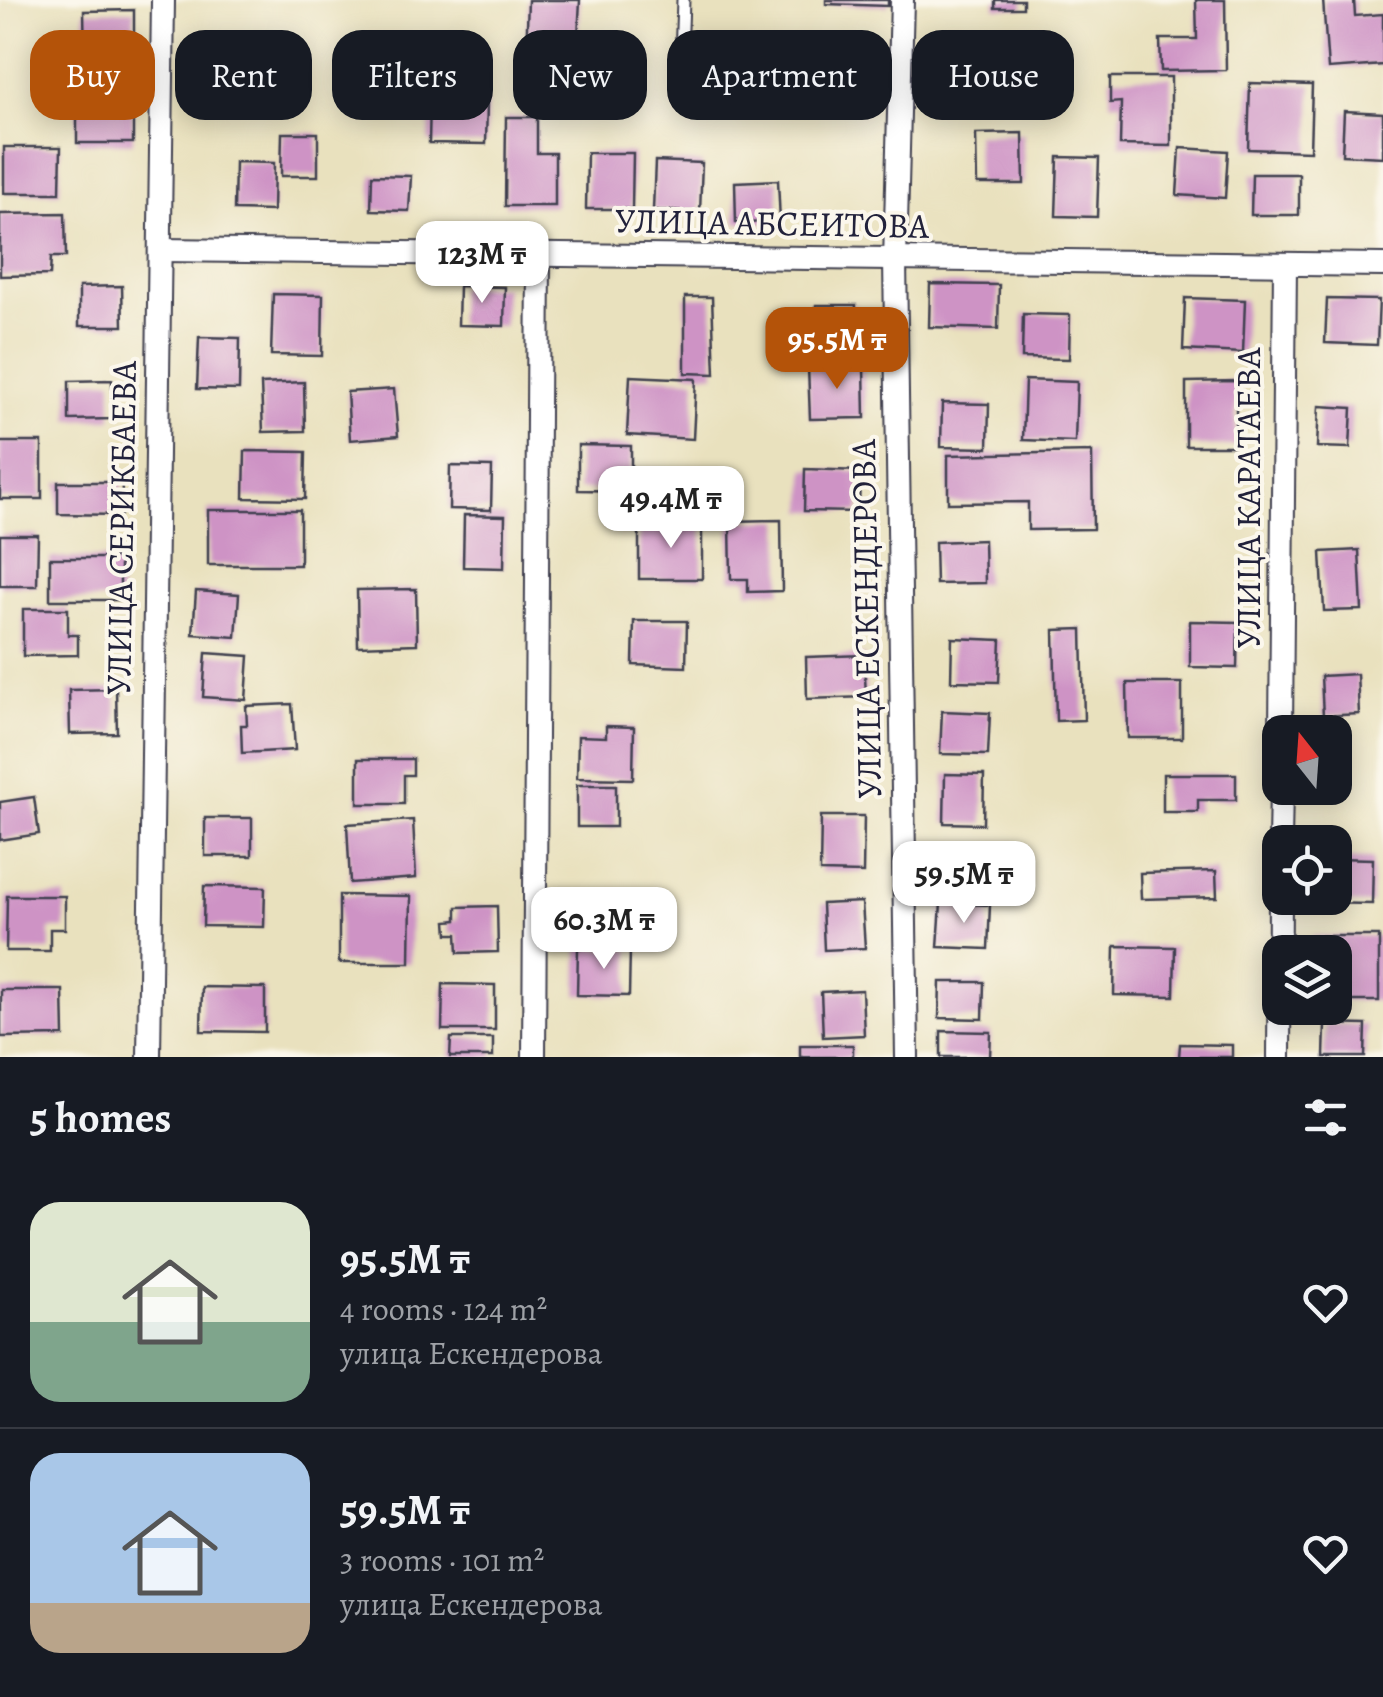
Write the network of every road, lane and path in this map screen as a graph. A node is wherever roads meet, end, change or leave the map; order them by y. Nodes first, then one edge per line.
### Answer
1 (163, 0) edge
2 (683, 0) edge
3 (902, 0) edge
4 (682, 30) edge
5 (160, 250) junction
6 (539, 254) junction
7 (895, 261) junction
8 (1285, 264) junction
9 (1383, 265) edge
10 (1281, 715) edge
11 (1280, 915) edge
12 (149, 1057) edge
13 (534, 1057) edge
14 (907, 1057) edge
15 (1279, 1057) edge

1 - 5 street, УЛИЦА СЕРИКБАЕВА
2 - 4 lane
3 - 7 street, УЛИЦА ЕСКЕНДЕРОВА
5 - 6 street, УЛИЦА АБСЕИТОВА
5 - 12 street, УЛИЦА СЕРИКБАЕВА
6 - 7 street, УЛИЦА АБСЕИТОВА
6 - 13 street
7 - 8 street, УЛИЦА АБСЕИТОВА
7 - 14 street, УЛИЦА ЕСКЕНДЕРОВА
8 - 9 street, УЛИЦА АБСЕИТОВА
8 - 10 street, УЛИЦА КАРАТАЕВА
11 - 15 street

